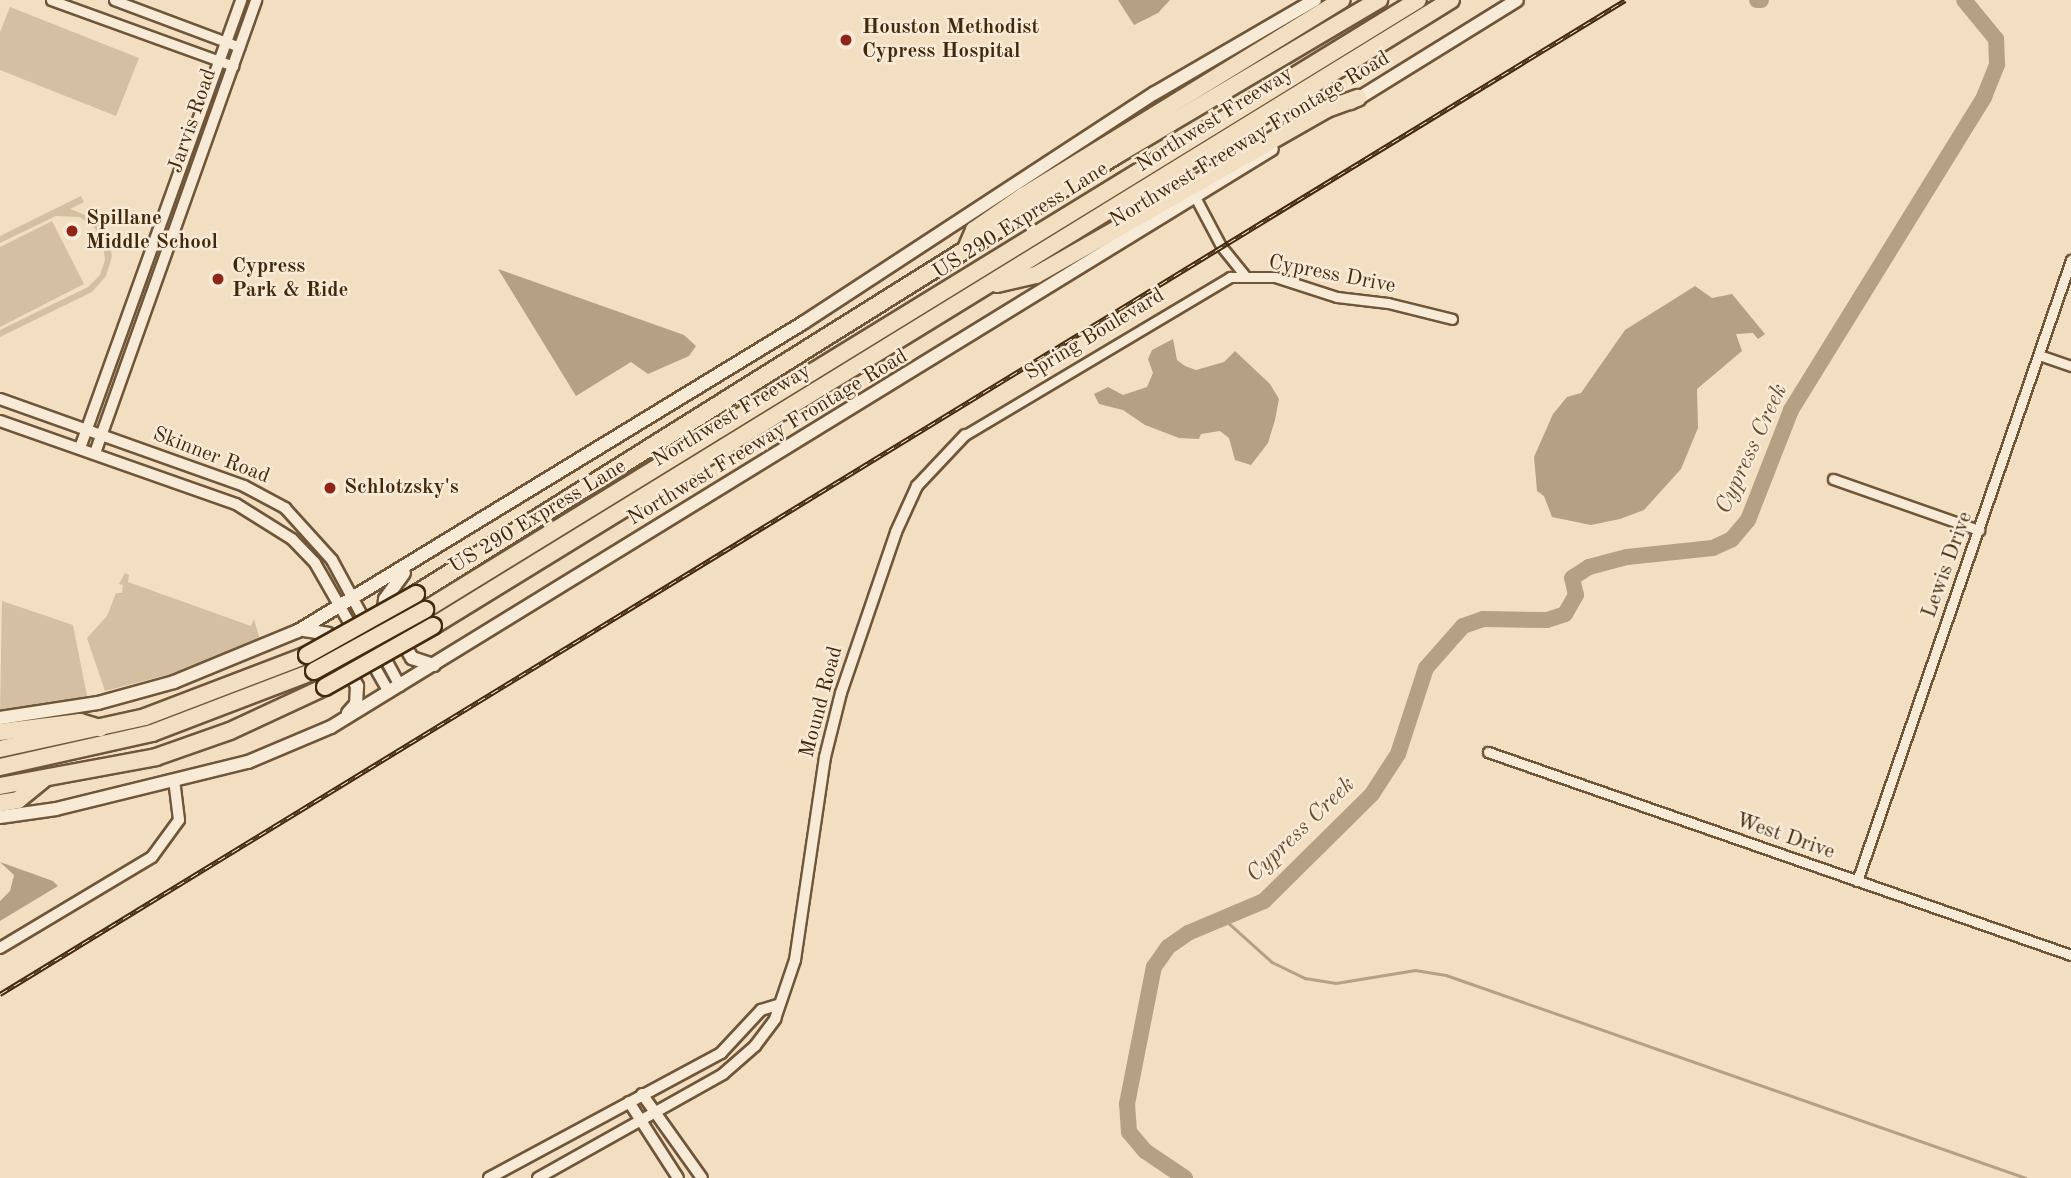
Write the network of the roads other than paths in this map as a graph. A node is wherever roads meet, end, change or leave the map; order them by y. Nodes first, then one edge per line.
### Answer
1 (51, 0) edge
2 (114, 0) edge
3 (241, 0) edge
4 (256, 0) edge
5 (1315, 0) edge
6 (1342, 0) edge
7 (1379, 0) edge
8 (1418, 0) edge
9 (1451, 0) edge
10 (1517, 0) edge
11 (77, 4) edge
12 (225, 42) junction
13 (240, 47) junction
14 (218, 61) junction
15 (233, 66) junction
16 (1358, 98) junction
17 (1194, 195) junction
18 (966, 249) junction
19 (148, 260) junction
20 (2071, 260) edge
21 (163, 265) junction
22 (1246, 277) junction
23 (985, 287) junction
24 (1452, 319) dead end
25 (2039, 355) junction
26 (2071, 366) edge
27 (0, 399) edge
28 (0, 421) edge
29 (86, 429) junction
30 (102, 435) junction
31 (965, 435) joint
32 (80, 448) junction
33 (95, 453) junction
34 (1833, 479) dead end
35 (244, 486) junction
36 (236, 504) junction
37 (1979, 530) junction
38 (408, 567) junction
39 (355, 600) junction
40 (340, 608) junction
41 (298, 631) junction
42 (434, 665) junction
43 (395, 689) junction
44 (0, 718) edge
45 (344, 719) junction
46 (102, 729) junction
47 (0, 732) edge
48 (0, 749) edge
49 (1488, 752) dead end
50 (0, 766) edge
51 (43, 780) junction
52 (174, 781) junction
53 (0, 786) edge
54 (0, 803) edge
55 (0, 817) edge
56 (1857, 881) junction
57 (0, 948) edge
58 (2071, 955) edge
59 (777, 1005) junction
60 (642, 1094) junction
61 (629, 1102) junction
62 (655, 1112) junction
63 (640, 1121) junction
64 (488, 1178) edge
65 (538, 1178) edge
66 (678, 1178) edge
67 (702, 1178) edge

1 - 11 street
2 - 12 street
3 - 12 street, Jarvis Road
4 - 13 street, Jarvis Road
5 - 38 main road
6 - 18 highway
7 - 18 highway, Northwest Freeway
8 - 50 highway, US 290 Express Lane, bridge
9 - 23 highway, Northwest Freeway
10 - 16 main road, Northwest Freeway Frontage Road
11 - 14 street
12 - 13 street
12 - 14 street, Jarvis Road
13 - 15 street, Jarvis Road
14 - 15 street
14 - 19 street, Jarvis Road
15 - 21 street, Jarvis Road
16 - 17 main road, Northwest Freeway Frontage Road
16 - 23 highway
17 - 22 street
17 - 42 main road, Northwest Freeway Frontage Road
18 - 46 highway, Northwest Freeway, bridge
19 - 21 street
19 - 29 street, Jarvis Road
20 - 25 street, Lewis Drive
21 - 30 street, Jarvis Road
22 - 24 street, Cypress Drive
22 - 31 street, Spring Boulevard
23 - 51 highway, Northwest Freeway, bridge
25 - 26 street
25 - 37 street, Lewis Drive
27 - 29 street, Skinner Road
28 - 32 street, Skinner Road
29 - 30 street, Skinner Road
29 - 32 street, Jarvis Road
30 - 33 street, Jarvis Road
30 - 35 street, Skinner Road
31 - 59 street, Mound Road
32 - 33 street, Skinner Road
33 - 36 street, Skinner Road
34 - 37 street
35 - 36 street
35 - 39 street, Skinner Road
36 - 40 street, Skinner Road
37 - 56 street, Lewis Drive
38 - 39 main road
38 - 42 main road
39 - 40 main road
39 - 43 street, Skinner Road
40 - 41 main road
40 - 43 street, Skinner Road
41 - 44 main road
41 - 45 main road
42 - 43 main road, Northwest Freeway Frontage Road
43 - 45 main road, Northwest Freeway Frontage Road
45 - 52 main road, Northwest Freeway Frontage Road
46 - 47 highway
46 - 48 highway, Northwest Freeway
49 - 56 street, West Drive
51 - 53 highway, Northwest Freeway
51 - 54 highway
52 - 55 main road, Northwest Freeway Frontage Road
52 - 57 street
56 - 58 street, West Drive
59 - 60 street
59 - 62 street, Mound Road
60 - 61 street
60 - 62 street
61 - 63 street
61 - 64 street
62 - 63 street, Mound Road
62 - 67 street
63 - 65 street, Mound Road
63 - 66 street

